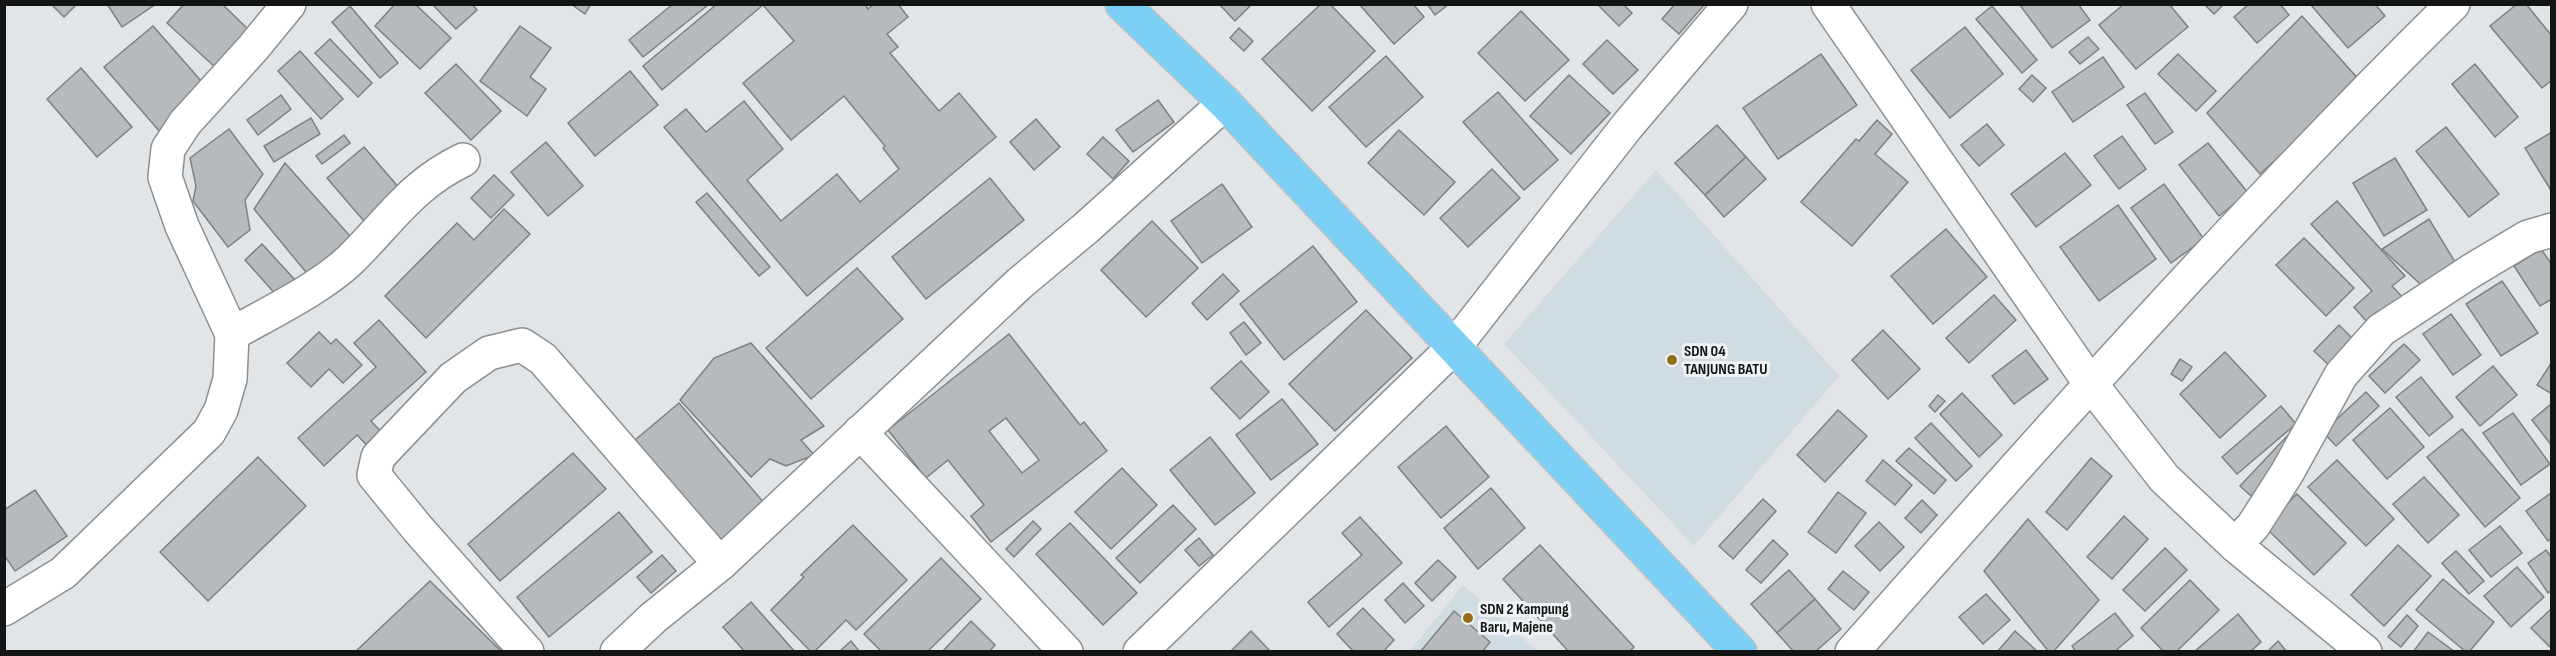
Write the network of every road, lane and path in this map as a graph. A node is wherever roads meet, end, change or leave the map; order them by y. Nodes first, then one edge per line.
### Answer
1 (289, 4) edge
2 (1122, 4) edge
3 (1731, 4) edge
4 (1828, 4) edge
5 (2453, 4) edge
6 (1225, 103) junction
7 (463, 160) dead end
8 (2552, 230) edge
9 (232, 334) junction
10 (1455, 346) junction
11 (2090, 383) junction
12 (860, 432) junction
13 (2235, 544) junction
14 (720, 564) junction
15 (4, 609) edge
16 (527, 651) edge
17 (617, 651) edge
18 (1066, 651) edge
19 (1140, 651) edge
20 (1740, 651) edge
21 (1852, 651) edge
22 (2365, 651) edge

1 - 9 street
2 - 6 highway
3 - 10 street
4 - 11 street
5 - 11 street
6 - 10 highway
6 - 12 street
7 - 9 street
8 - 13 street
9 - 15 street
10 - 19 street
10 - 20 highway
11 - 13 street
11 - 21 street
12 - 14 street
12 - 18 street
13 - 22 street
14 - 16 street
14 - 17 street

